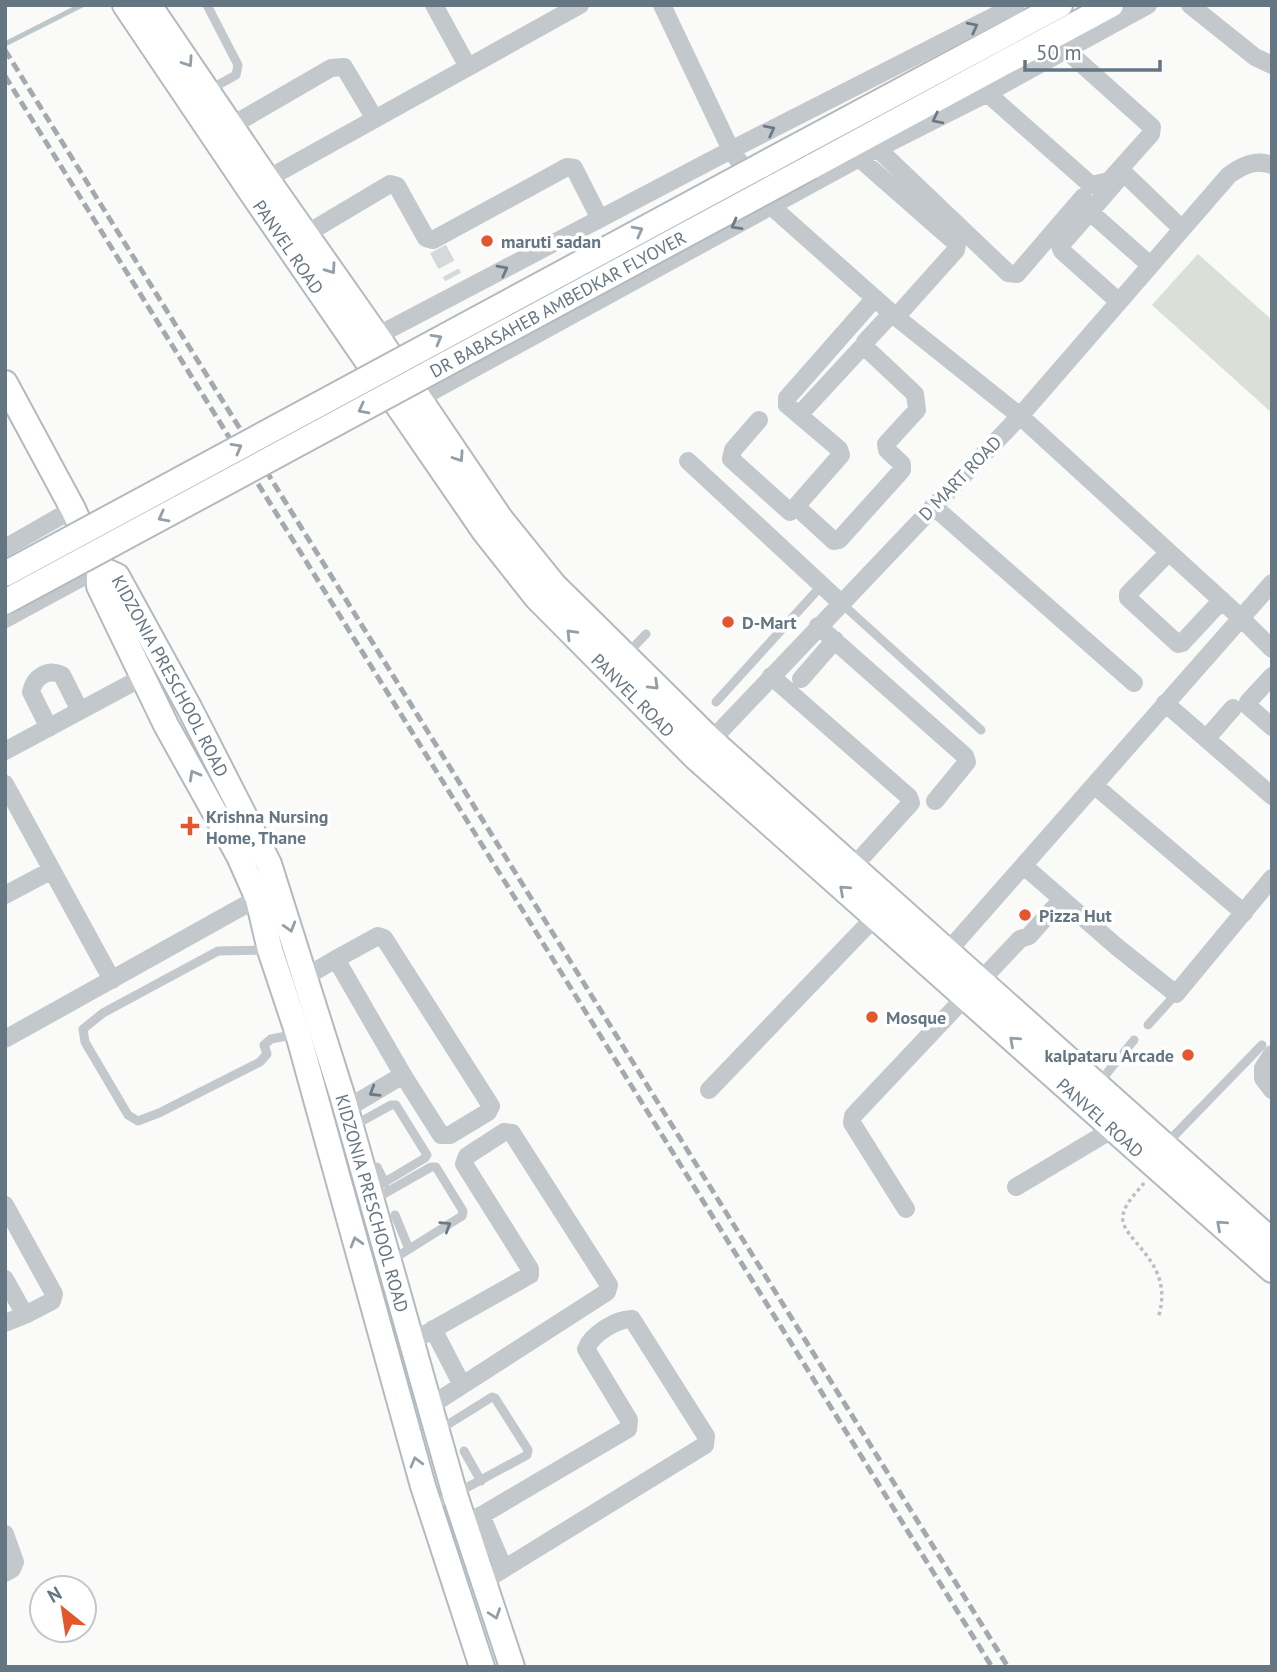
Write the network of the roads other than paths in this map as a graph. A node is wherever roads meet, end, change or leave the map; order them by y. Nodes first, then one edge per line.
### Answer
1 (207, 5) edge
2 (434, 5) edge
3 (580, 5) edge
4 (662, 5) edge
5 (1016, 5) edge
6 (1060, 5) edge
7 (1111, 5) edge
8 (1149, 5) edge
9 (1190, 5) edge
10 (135, 6) edge
11 (1066, 50) junction
12 (1272, 65) edge
13 (468, 67) junction
14 (208, 91) junction
15 (983, 95) junction
16 (374, 119) junction
17 (231, 125) junction
18 (878, 149) junction
19 (731, 150) junction
20 (859, 158) junction
21 (1272, 165) edge
22 (258, 184) junction
23 (1084, 199) junction
24 (771, 206) junction
25 (600, 219) junction
26 (1182, 229) junction
27 (306, 234) junction
28 (1150, 264) junction
29 (875, 298) junction
30 (1118, 301) junction
31 (894, 315) junction
32 (368, 341) junction
33 (865, 342) dead end
34 (5, 383) edge
35 (410, 404) junction
36 (799, 415) junction
37 (1020, 416) junction
38 (759, 420) dead end
39 (688, 461) dead end
40 (933, 506) junction
41 (73, 509) junction
42 (768, 535) junction
43 (5, 548) edge
44 (1169, 551) junction
45 (99, 568) junction
46 (5, 574) edge
47 (1272, 583) edge
48 (822, 585) junction
49 (1222, 600) junction
50 (5, 602) edge
51 (841, 602) junction
52 (1241, 618) junction
53 (5, 619) edge
54 (818, 626) junction
55 (646, 634) dead end
56 (835, 640) junction
57 (1272, 649) edge
58 (625, 656) junction
59 (771, 676) junction
60 (143, 677) junction
61 (1272, 677) edge
62 (801, 679) dead end
63 (1134, 683) dead end
64 (716, 702) dead end
65 (1165, 703) junction
66 (1233, 708) dead end
67 (80, 711) junction
68 (1272, 727) edge
69 (49, 728) junction
70 (981, 730) dead end
71 (1206, 739) junction
72 (703, 749) junction
73 (5, 751) edge
74 (5, 784) edge
75 (1094, 785) junction
76 (1272, 796) edge
77 (934, 801) dead end
78 (1024, 866) junction
79 (853, 867) junction
80 (52, 870) junction
81 (1272, 878) edge
82 (268, 893) junction
83 (5, 895) edge
84 (1062, 899) junction
85 (1244, 913) junction
86 (875, 917) junction
87 (271, 950) junction
88 (337, 959) junction
89 (940, 960) junction
90 (305, 977) junction
91 (111, 980) junction
92 (973, 989) junction
93 (1176, 994) junction
94 (1148, 1025) dead end
95 (298, 1034) junction
96 (5, 1039) edge
97 (1134, 1040) dead end
98 (1267, 1050) edge
99 (403, 1075) junction
100 (1097, 1085) junction
101 (709, 1090) dead end
102 (1272, 1090) edge
103 (348, 1118) junction
104 (1112, 1129) junction
105 (1161, 1157) junction
106 (377, 1167) dead end
107 (1016, 1187) dead end
108 (375, 1192) junction
109 (5, 1205) edge
110 (906, 1209) dead end
111 (395, 1215) dead end
112 (11, 1230) edge
113 (1272, 1241) edge
114 (399, 1256) junction
115 (1272, 1270) edge
116 (6, 1281) edge
117 (396, 1289) junction
118 (371, 1298) junction
119 (25, 1315) junction
120 (5, 1323) edge
121 (433, 1329) junction
122 (411, 1342) junction
123 (462, 1385) junction
124 (429, 1406) junction
125 (437, 1431) junction
126 (464, 1451) dead end
127 (481, 1481) junction
128 (455, 1495) junction
129 (429, 1508) junction
130 (473, 1520) junction
131 (5, 1534) edge
132 (5, 1573) edge
133 (494, 1575) junction
134 (482, 1667) edge
135 (512, 1667) edge

1 - 14 lane
2 - 13 street
3 - 13 street
4 - 19 street
19 -> 5 street
46 -> 6 street, DR BABASAHEB AMBEDKAR FLYOVER, bridge
7 -> 50 street, DR BABASAHEB AMBEDKAR FLYOVER, bridge
8 - 11 street
9 - 12 street
10 -> 14 street, PANVEL ROAD
10 - 22 street, PANVEL ROAD
11 - 15 street
11 - 15 street
13 - 16 street
14 - 17 street, PANVEL ROAD
15 -> 18 street
15 - 23 street
16 - 17 street
16 - 22 street
17 - 22 street, PANVEL ROAD
18 - 20 street
18 - 23 street
19 - 24 street
19 - 25 street
20 - 24 street
20 - 31 street
21 - 26 street, D MART ROAD
22 - 27 street, PANVEL ROAD
22 - 32 street, PANVEL ROAD
23 - 26 street
23 - 28 street
23 - 30 street
24 - 29 street
24 -> 35 street
25 - 27 street
32 -> 25 street
26 - 28 street, D MART ROAD
27 -> 32 street, PANVEL ROAD
28 - 30 street, D MART ROAD
29 - 31 street
29 - 36 street
30 - 37 street, D MART ROAD
31 - 33 street
31 - 37 street
32 - 35 street, PANVEL ROAD
34 - 41 street
35 -> 58 street, PANVEL ROAD
72 -> 35 street, PANVEL ROAD
36 - 36 street
37 - 40 street, D MART ROAD
37 - 44 street
38 - 42 street
39 - 42 street
40 - 51 street, D MART ROAD
40 - 63 street
41 - 43 street
41 - 45 street
42 - 48 street
44 - 49 street
44 - 49 street
45 - 53 street
45 - 60 street, KIDZONIA PRESCHOOL ROAD
45 - 82 street, KIDZONIA PRESCHOOL ROAD
47 - 52 street
48 - 51 street
48 - 64 lane
49 - 52 street
51 - 54 street, D MART ROAD
51 - 70 lane
52 - 57 street
52 - 65 street
54 - 56 street
54 - 59 street, D MART ROAD
55 - 58 lane
56 - 62 street
56 - 77 street
58 -> 72 street, PANVEL ROAD
59 - 72 street, D MART ROAD
59 - 79 street
60 - 67 street
82 -> 60 street, KIDZONIA PRESCHOOL ROAD
61 - 68 street
65 - 71 street
65 - 75 street
66 - 71 street
67 - 69 street
67 - 69 street
69 - 73 street
71 - 76 street
72 - 79 street, PANVEL ROAD
86 -> 72 street, PANVEL ROAD
74 - 80 street
75 - 78 street
75 - 85 street
78 - 84 street
78 - 89 street
79 - 89 street, PANVEL ROAD
80 - 83 street
80 - 91 street
81 - 85 street
82 - 87 street, KIDZONIA PRESCHOOL ROAD
82 -> 90 street, KIDZONIA PRESCHOOL ROAD
82 - 91 street
84 - 92 street
84 - 93 street
85 - 93 street
86 - 89 street, PANVEL ROAD
86 - 101 street
87 - 95 street, KIDZONIA PRESCHOOL ROAD
87 - 95 lane
88 - 90 street
88 - 99 street
88 - 99 street
89 - 92 street, PANVEL ROAD
90 - 103 street, KIDZONIA PRESCHOOL ROAD
91 - 96 street
92 - 100 street, PANVEL ROAD
104 -> 92 street, PANVEL ROAD
92 - 110 street
93 - 94 lane
118 -> 95 street, KIDZONIA PRESCHOOL ROAD
97 - 100 lane
98 - 102 street
98 - 105 lane
99 -> 103 street
100 - 105 street, PANVEL ROAD
103 - 108 street, KIDZONIA PRESCHOOL ROAD
103 - 108 lane
104 - 105 street, PANVEL ROAD
104 - 107 street
105 - 113 street, PANVEL ROAD
115 -> 105 street, PANVEL ROAD
106 - 108 lane
108 - 114 street, KIDZONIA PRESCHOOL ROAD
114 -> 108 lane
109 - 112 street
111 - 114 lane
112 - 119 street
114 - 117 street, KIDZONIA PRESCHOOL ROAD
116 - 119 street
117 - 118 street
117 - 122 street, KIDZONIA PRESCHOOL ROAD
129 -> 118 street, KIDZONIA PRESCHOOL ROAD
119 - 120 street
121 - 122 street
121 - 123 street
121 - 123 street
122 - 124 street, KIDZONIA PRESCHOOL ROAD
123 - 124 street
124 - 125 street, KIDZONIA PRESCHOOL ROAD
125 - 127 lane
125 - 128 street, KIDZONIA PRESCHOOL ROAD
126 - 127 lane
127 - 128 lane
128 - 129 lane
128 - 130 street, KIDZONIA PRESCHOOL ROAD
129 - 134 street, KIDZONIA PRESCHOOL ROAD
130 - 133 street, KIDZONIA PRESCHOOL ROAD
130 - 133 street
131 - 132 street
133 -> 135 street, KIDZONIA PRESCHOOL ROAD

